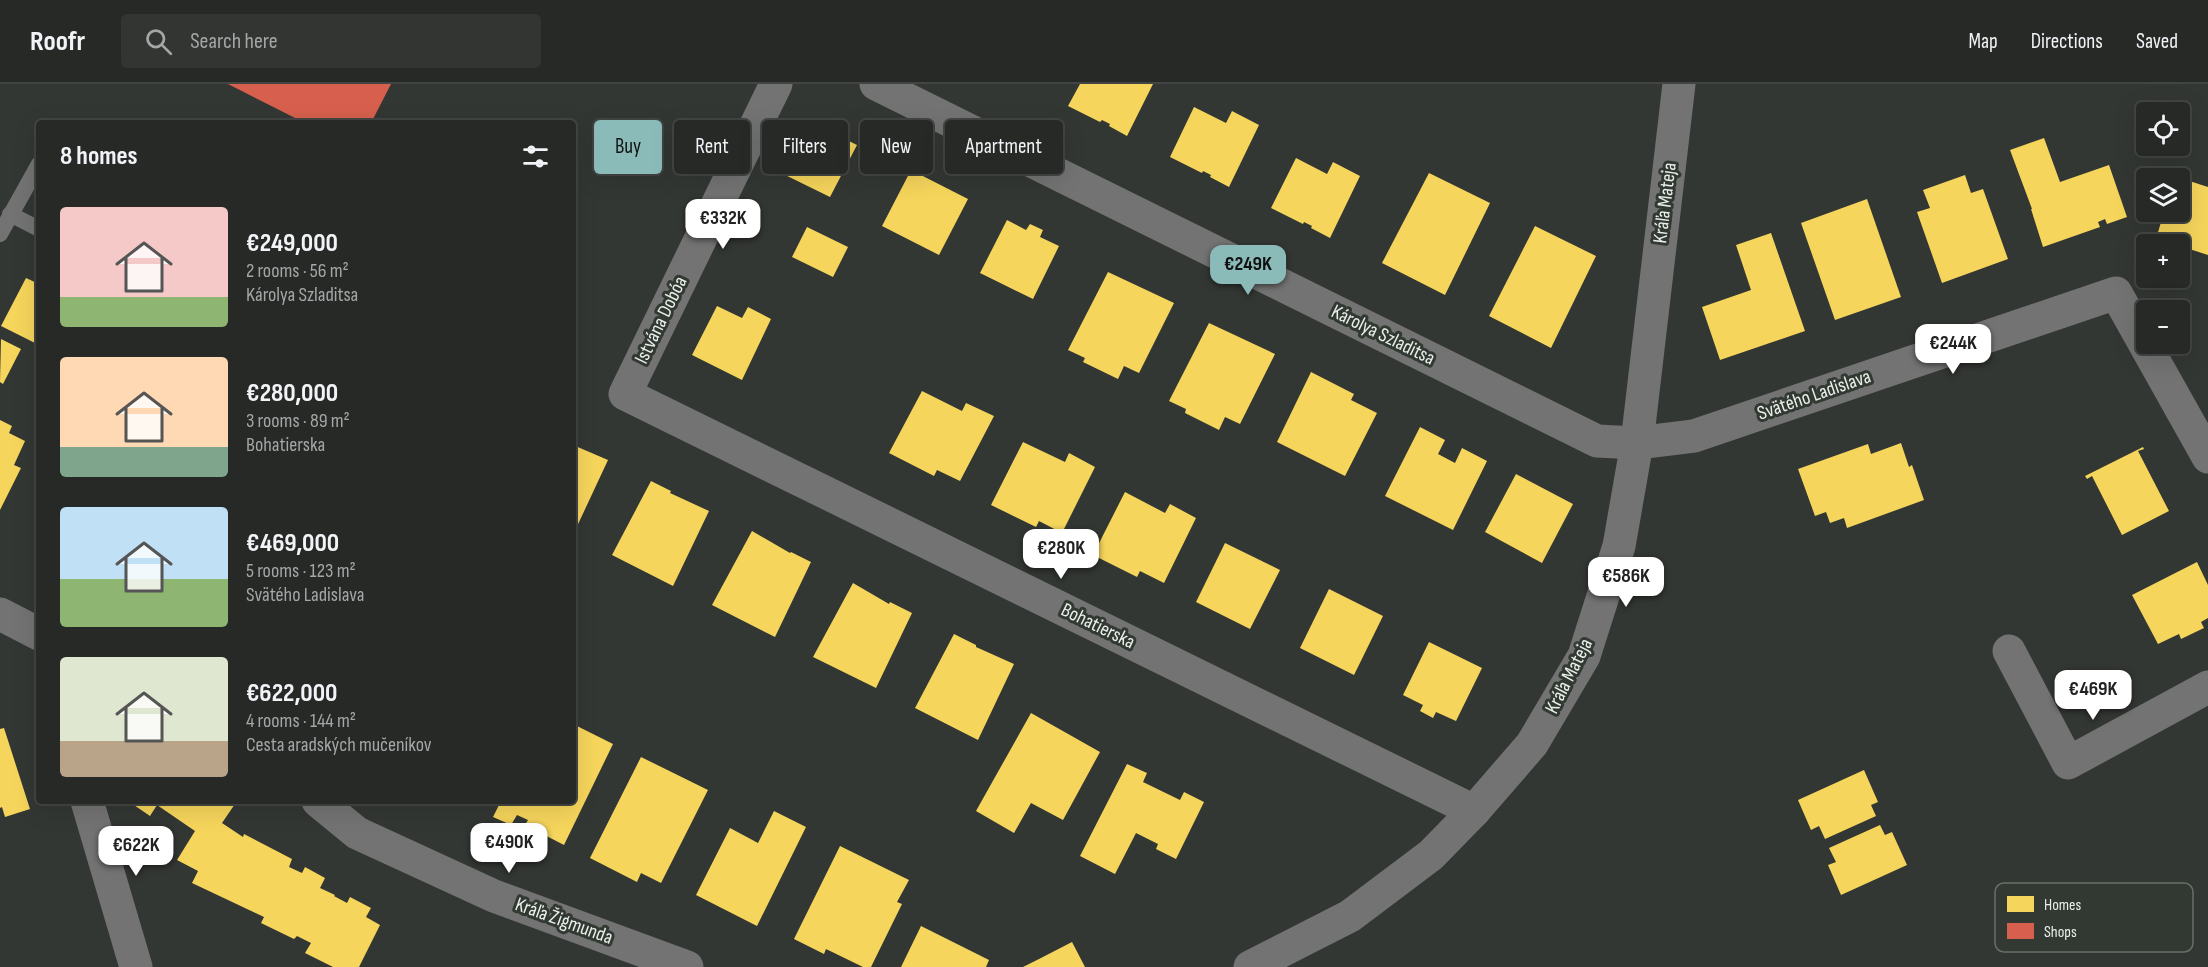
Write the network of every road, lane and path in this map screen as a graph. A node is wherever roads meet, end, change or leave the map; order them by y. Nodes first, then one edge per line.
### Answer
1 (776, 84) edge
2 (876, 84) edge
3 (1679, 84) edge
4 (36, 169) edge
5 (10, 214) junction
6 (36, 227) edge
7 (0, 234) edge
8 (625, 394) joint
9 (1637, 443) junction
10 (2208, 458) edge
11 (0, 614) edge
12 (36, 632) edge
13 (2009, 651) dead end
14 (2208, 687) edge
15 (88, 804) edge
16 (322, 804) edge
17 (1474, 811) junction
18 (1260, 965) edge
19 (135, 967) edge
20 (687, 967) edge

1 - 8 street, Istvána Dobóa
2 - 9 street, Károlya Szladitsa
3 - 9 street, Kráľa Mateja
4 - 5 lane
5 - 6 lane
5 - 7 lane
8 - 17 street, Bohatierska
9 - 10 street, Svätého Ladislava
9 - 17 street, Kráľa Mateja
11 - 12 street
13 - 14 street
15 - 19 street
16 - 20 street, Kráľa Žigmunda
17 - 18 street, Kráľa Mateja

